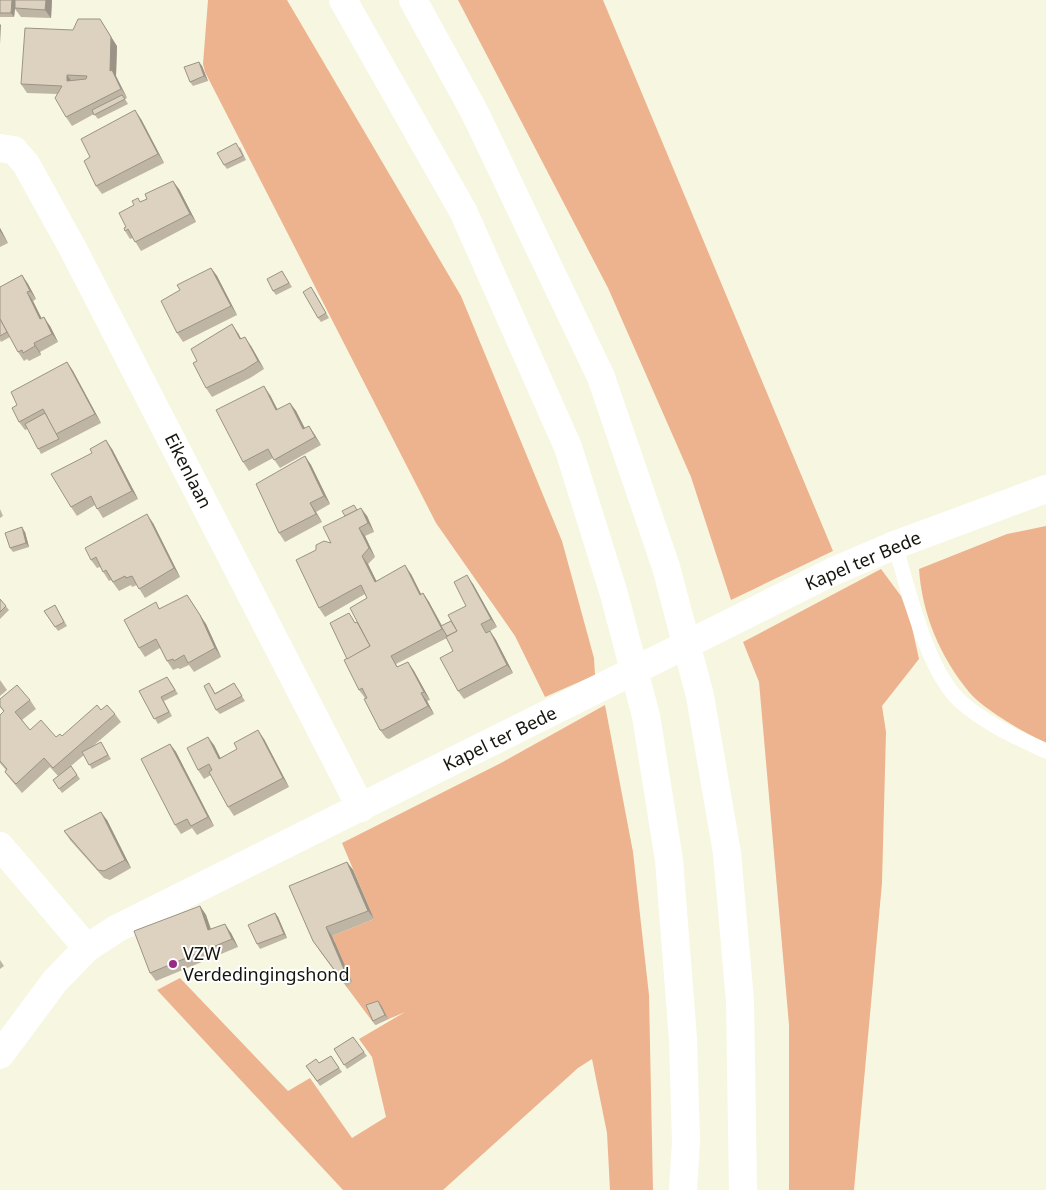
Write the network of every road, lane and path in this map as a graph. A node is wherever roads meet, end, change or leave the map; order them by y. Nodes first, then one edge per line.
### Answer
1 (347, 8) edge
2 (419, 11) edge
3 (0, 148) edge
4 (1046, 489) edge
5 (895, 545) junction
6 (1046, 752) edge
7 (361, 808) junction
8 (0, 846) edge
9 (87, 948) junction
10 (0, 1056) edge
11 (684, 1190) edge
12 (743, 1190) edge

1 - 11 main road
2 - 12 main road
3 - 7 main road, Eikenlaan
4 - 5 main road, Kapel ter Bede
5 - 6 lane
5 - 7 main road, Kapel ter Bede
7 - 9 main road, Kapel ter Bede
8 - 9 main road
9 - 10 main road, Kapel ter Bede

